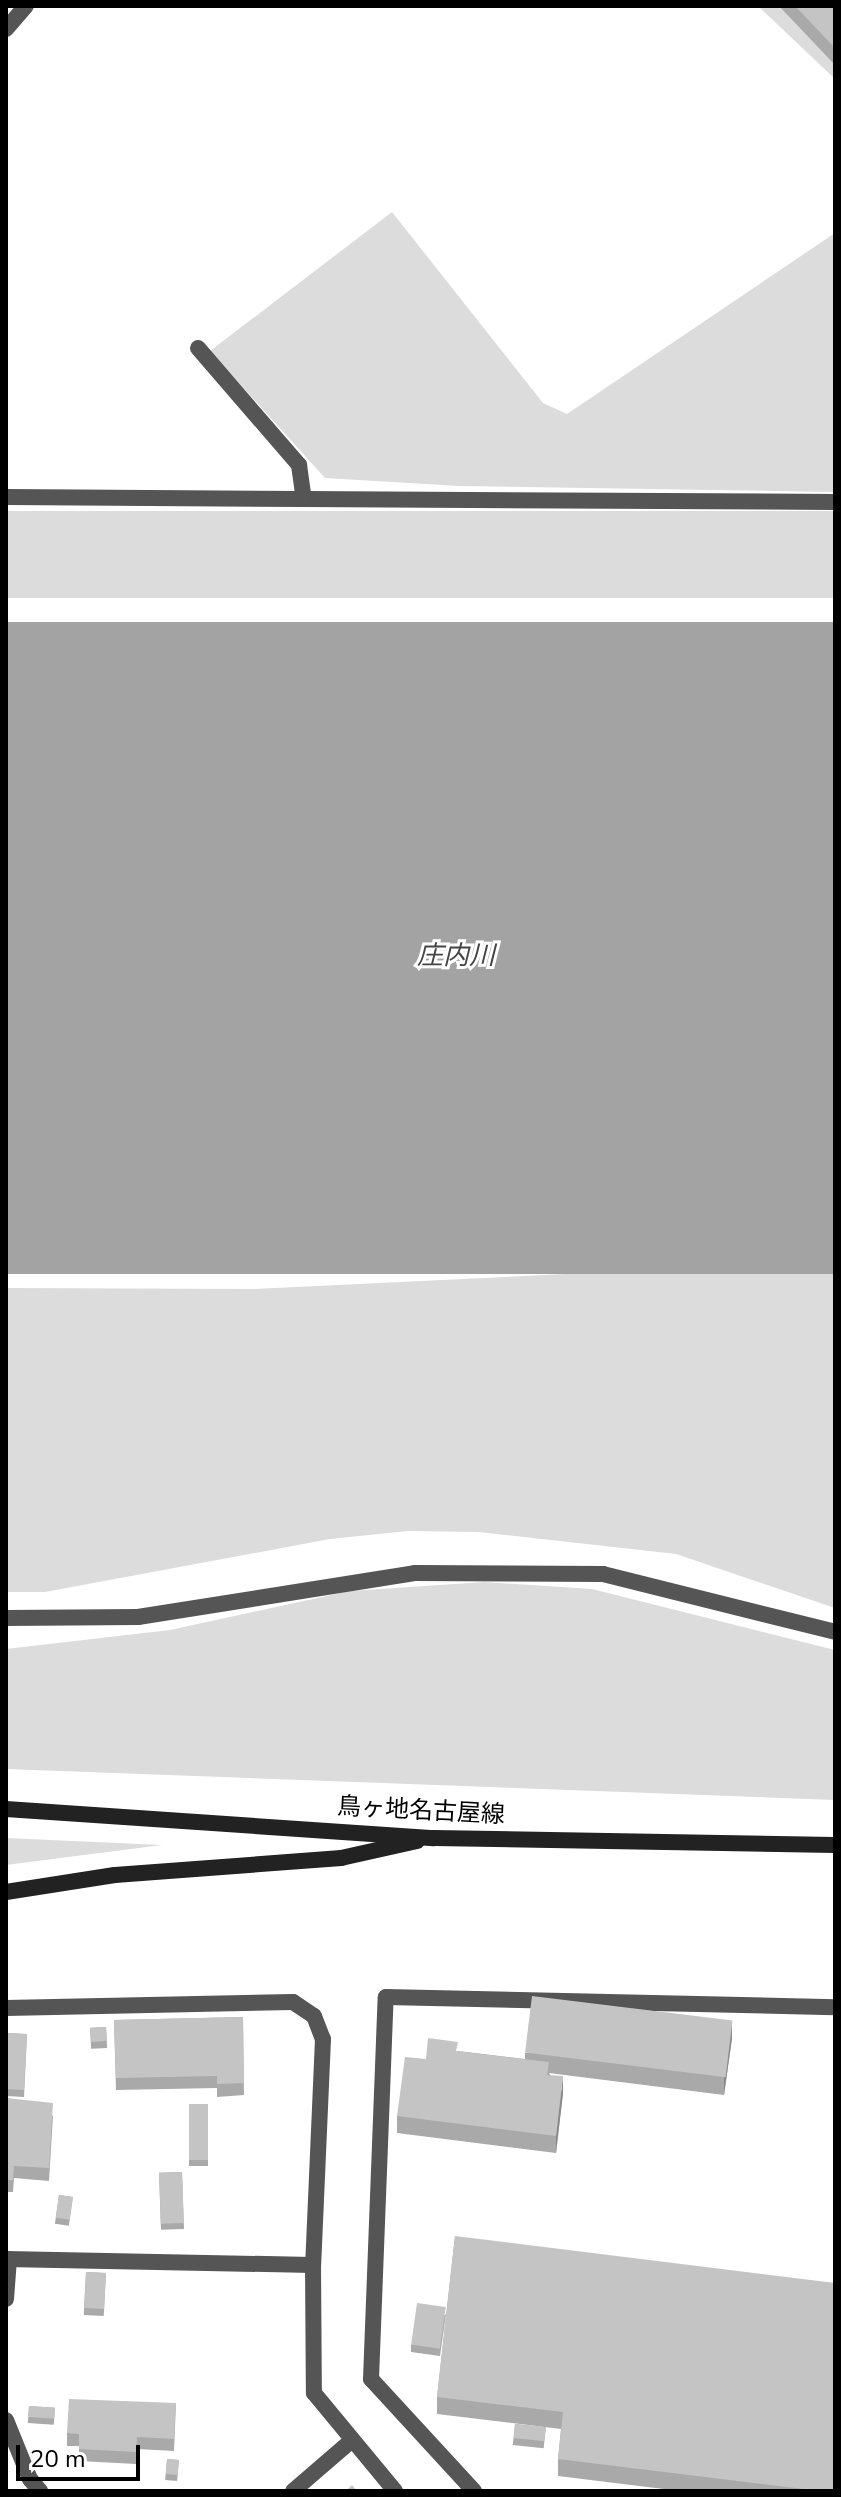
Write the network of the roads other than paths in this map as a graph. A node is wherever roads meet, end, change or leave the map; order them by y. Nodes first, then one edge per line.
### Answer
1 (26, 6) edge
2 (6, 29) edge
3 (198, 348) dead end
4 (6, 497) edge
5 (304, 499) junction
6 (835, 502) edge
7 (6, 1618) edge
8 (835, 1632) edge
9 (6, 1809) edge
10 (434, 1838) junction
11 (835, 1845) edge
12 (6, 1892) edge
13 (835, 2007) edge
14 (6, 2008) edge
15 (8, 2259) edge
16 (313, 2265) junction
17 (6, 2299) edge
18 (6, 2420) edge
19 (351, 2441) junction
20 (40, 2491) edge
21 (293, 2491) edge
22 (395, 2491) edge
23 (474, 2491) edge

1 - 2 street
3 - 5 street
4 - 5 street
5 - 6 street
7 - 8 street
9 - 10 main road, 鳥ヶ地名古屋線
10 - 11 main road, 鳥ヶ地名古屋線
10 - 12 main road
13 - 23 street
14 - 16 street
15 - 16 street
15 - 17 street
16 - 19 street
18 - 20 street
19 - 21 street
19 - 22 street

